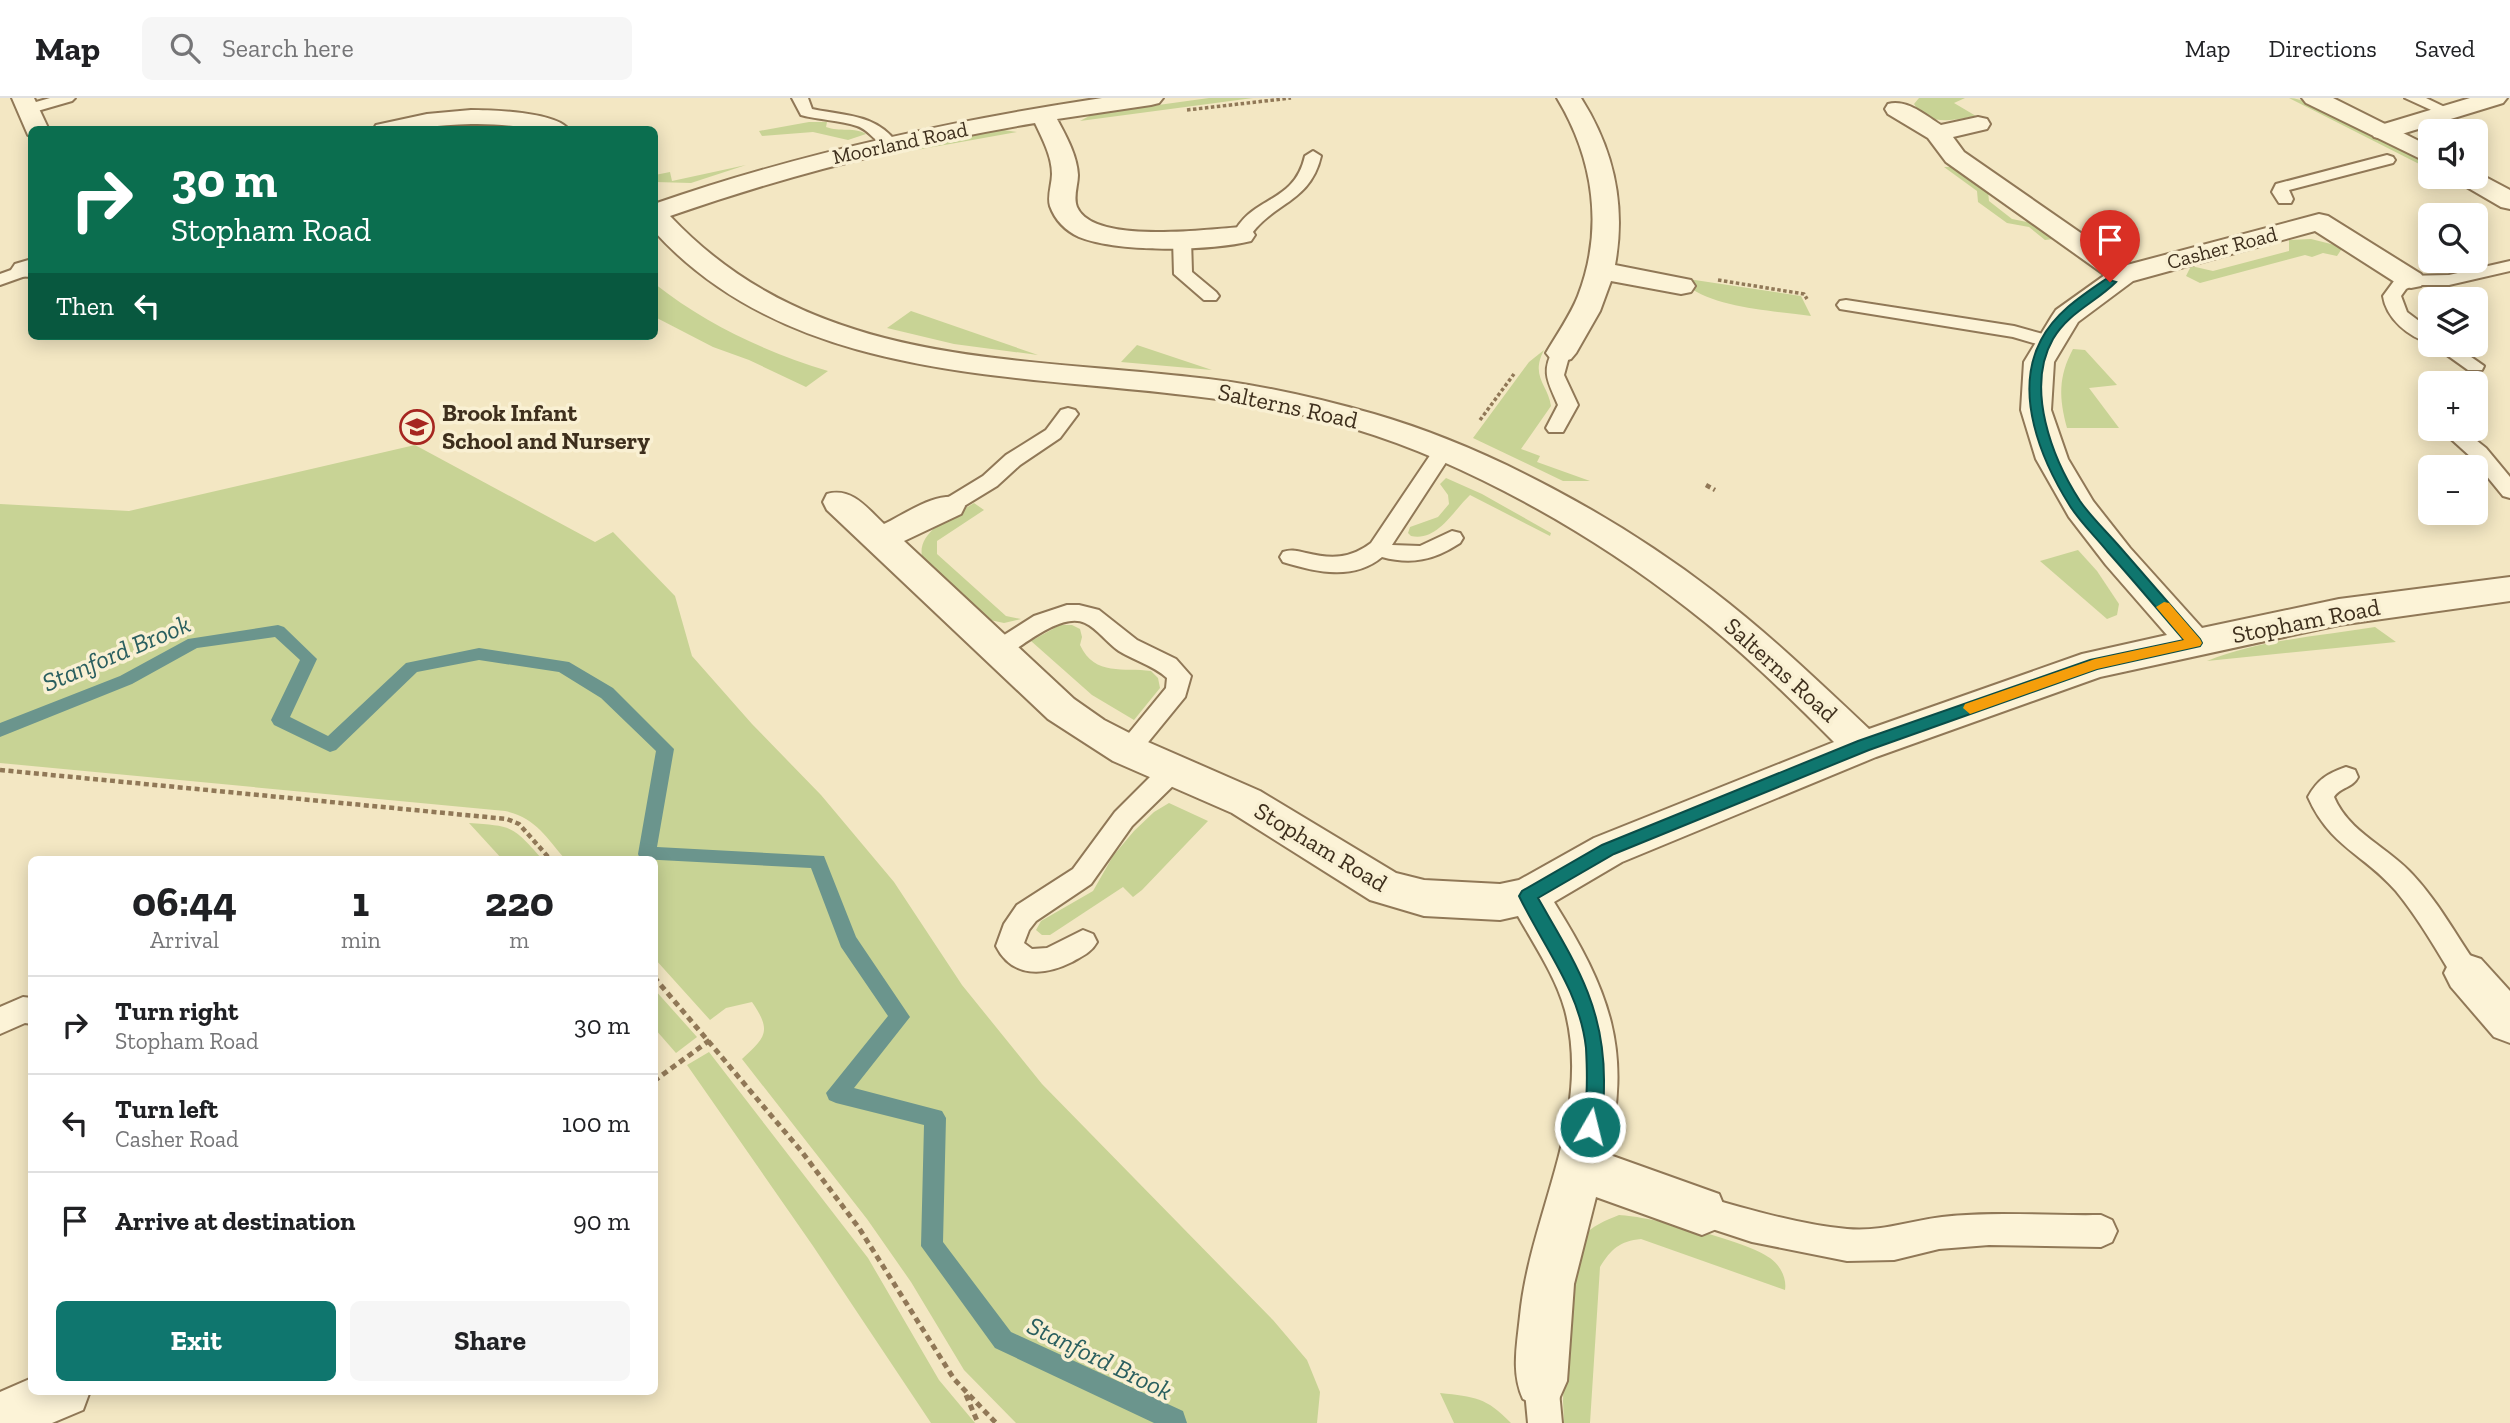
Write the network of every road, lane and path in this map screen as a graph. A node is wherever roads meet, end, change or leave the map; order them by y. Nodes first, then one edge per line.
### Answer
1 (67, 98) edge
2 (399, 98) edge
3 (800, 98) edge
4 (1152, 98) edge
5 (1569, 98) edge
6 (2314, 98) edge
7 (2413, 98) edge
8 (2495, 98) edge
9 (1898, 109) dead end
10 (2445, 111) junction
11 (29, 113) edge
12 (1042, 113) junction
13 (1978, 124) dead end
14 (393, 126) edge
15 (401, 126) edge
16 (542, 126) edge
17 (2384, 132) junction
18 (1937, 134) junction
19 (890, 143) junction
20 (2418, 150) edge
21 (1313, 156) dead end
22 (2387, 160) dead end
23 (2488, 189) edge
24 (2285, 199) joint
25 (2510, 201) edge
26 (658, 213) edge
27 (658, 218) edge
28 (2319, 222) junction
29 (1242, 235) joint
30 (1182, 239) junction
31 (2510, 265) edge
32 (1600, 271) junction
33 (2123, 275) junction
34 (2411, 280) junction
35 (1681, 286) dead end
36 (1210, 296) dead end
37 (1846, 305) dead end
38 (2418, 329) edge
39 (2046, 341) junction
40 (1561, 353) junction
41 (2461, 357) edge
42 (2475, 366) dead end
43 (1068, 414) dead end
44 (1556, 428) dead end
45 (2465, 441) edge
46 (1449, 452) junction
47 (1706, 485) dead end
48 (1715, 490) dead end
49 (2510, 491) edge
50 (839, 502) dead end
51 (949, 506) joint
52 (1452, 538) dead end
53 (881, 539) junction
54 (1379, 548) junction
55 (1291, 556) dead end
56 (2510, 589) edge
57 (2195, 643) junction
58 (998, 650) junction
59 (1863, 746) junction
60 (1127, 751) junction
61 (0, 770) edge
62 (1173, 770) junction
63 (2346, 777) dead end
64 (547, 856) edge
65 (1528, 896) junction
66 (1083, 942) dead end
67 (2466, 972) joint
68 (658, 982) edge
69 (2510, 1023) edge
70 (710, 1040) junction
71 (658, 1077) edge
72 (1580, 1168) junction
73 (1702, 1210) joint
74 (2101, 1231) dead end
75 (965, 1391) junction
76 (55, 1395) edge
77 (1543, 1402) edge
78 (0, 1419) edge
79 (978, 1423) edge
80 (996, 1423) edge

1 - 11 lane
2 - 14 street
3 - 19 lane
4 - 12 street, Moorland Road
5 - 32 street
6 - 17 street
7 - 10 lane
8 - 10 street
9 - 18 street
10 - 17 street
12 - 19 street, Moorland Road
12 - 30 street
13 - 18 street
15 - 16 street
17 - 20 street
18 - 33 street
19 - 26 street, Moorland Road
21 - 29 lane
22 - 24 lane
23 - 25 street
24 - 28 street, Casher Road
27 - 46 street, Salterns Road
28 - 33 street, Casher Road
28 - 34 street, Casher Road
29 - 30 street
30 - 36 lane
31 - 34 lane
32 - 35 street
32 - 40 street
33 - 39 street, Casher Road
34 - 38 lane
37 - 39 lane
39 - 57 street, Casher Road
40 - 44 lane
40 - 46 path
41 - 42 lane
43 - 51 lane
45 - 49 lane
46 - 54 lane
46 - 59 street, Salterns Road
47 - 48 path
50 - 53 street, Stopham Road
51 - 53 street
52 - 54 lane
53 - 58 street, Stopham Road
54 - 55 lane
56 - 57 street, Stopham Road
57 - 59 street, Stopham Road
58 - 60 street, Stopham Road
58 - 60 lane
59 - 65 street, Stopham Road
60 - 62 street, Stopham Road
61 - 64 path
62 - 65 street, Stopham Road
62 - 66 lane
63 - 67 lane
65 - 72 street
67 - 69 street
68 - 70 path
70 - 71 path
70 - 75 path
72 - 73 street
72 - 77 street
73 - 74 lane
75 - 79 path
75 - 80 path
76 - 78 street

